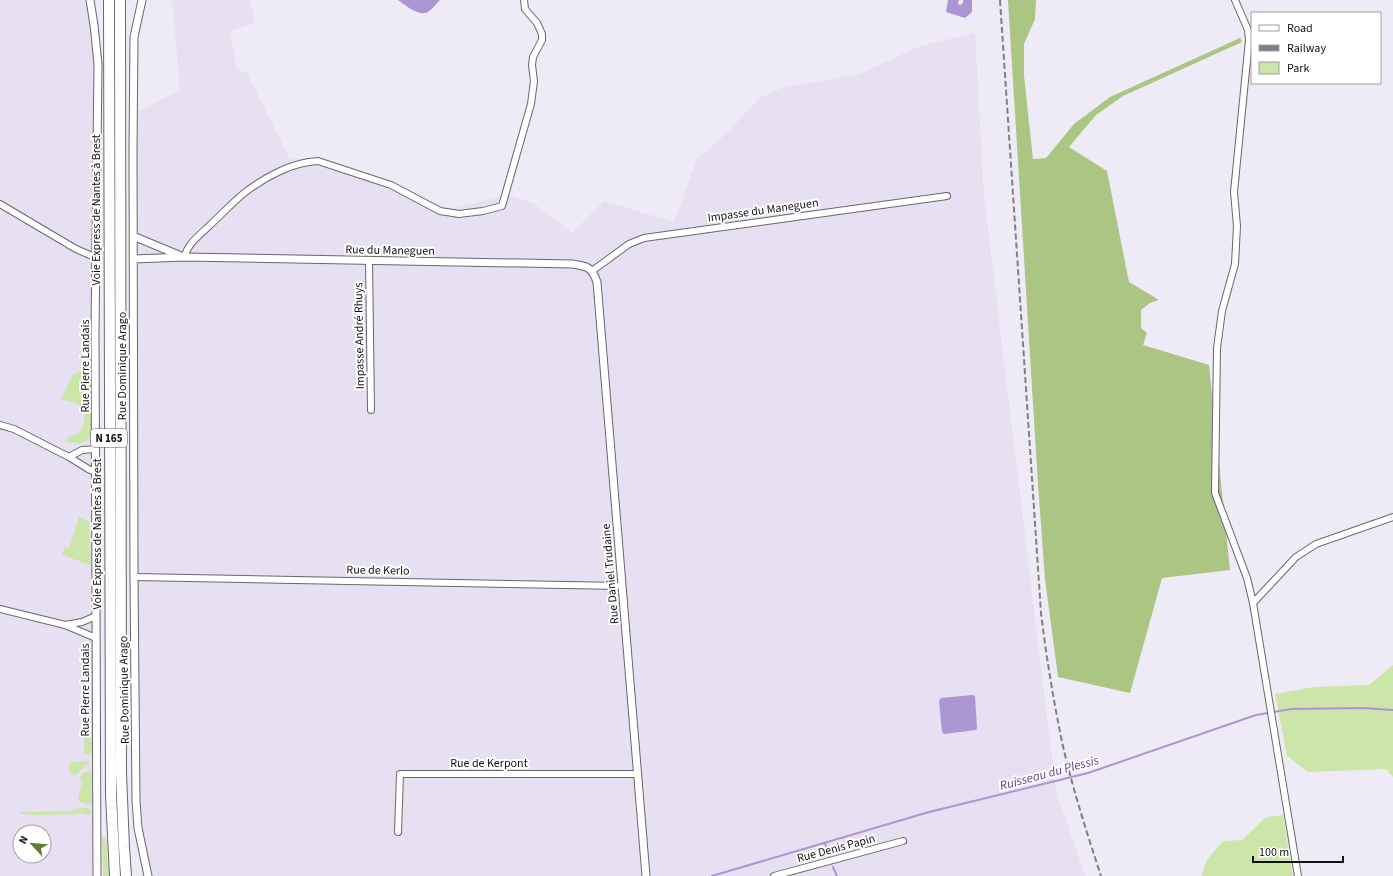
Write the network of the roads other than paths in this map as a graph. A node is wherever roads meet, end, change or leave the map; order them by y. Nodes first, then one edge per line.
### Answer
1 (90, 0) edge
2 (109, 0) edge
3 (120, 0) edge
4 (142, 0) edge
5 (524, 0) edge
6 (1234, 0) edge
7 (947, 196) dead end
8 (0, 204) edge
9 (133, 236) junction
10 (185, 257) junction
11 (97, 258) junction
12 (133, 259) junction
13 (369, 261) junction
14 (592, 271) junction
15 (371, 410) dead end
16 (0, 425) edge
17 (96, 449) junction
18 (69, 457) junction
19 (96, 471) junction
20 (1393, 518) edge
21 (134, 577) junction
22 (622, 586) junction
23 (1252, 603) junction
24 (0, 609) edge
25 (96, 616) junction
26 (65, 625) junction
27 (96, 638) junction
28 (638, 774) junction
29 (398, 832) dead end
30 (903, 841) dead end
31 (97, 876) edge
32 (115, 876) edge
33 (126, 876) edge
34 (148, 876) edge
35 (646, 876) edge
36 (774, 876) edge
37 (1298, 876) edge

1 - 11 street, Rue Pierre Landais
2 - 32 highway, Voie Express de Nantes à Brest / N 165
3 - 33 highway, Voie Express de Nantes à Brest / N 165
4 - 9 street, Rue Dominique Arago
5 - 10 street
6 - 23 street
7 - 14 street, Impasse du Maneguen
8 - 11 street
9 - 10 street, Rue du Maneguen
9 - 12 street, Rue Dominique Arago
10 - 12 street, Rue du Maneguen
10 - 13 street, Rue du Maneguen
11 - 17 street, Rue Pierre Landais
12 - 21 street, Rue Dominique Arago
13 - 14 street, Rue du Maneguen
13 - 15 street, Impasse André Rhuys
14 - 22 street, Rue Daniel Trudaine
16 - 18 street
17 - 18 street
17 - 19 street, Rue Pierre Landais
18 - 19 street
19 - 25 street, Rue Pierre Landais
20 - 23 street
21 - 22 street, Rue de Kerlo
21 - 34 street, Rue Dominique Arago
22 - 28 street, Rue Daniel Trudaine
23 - 37 street
24 - 26 street
25 - 26 street
25 - 27 street, Rue Pierre Landais
26 - 27 street
27 - 31 street, Rue Pierre Landais
28 - 29 street, Rue de Kerpont
28 - 35 street, Rue Daniel Trudaine
30 - 36 street, Rue Denis Papin

